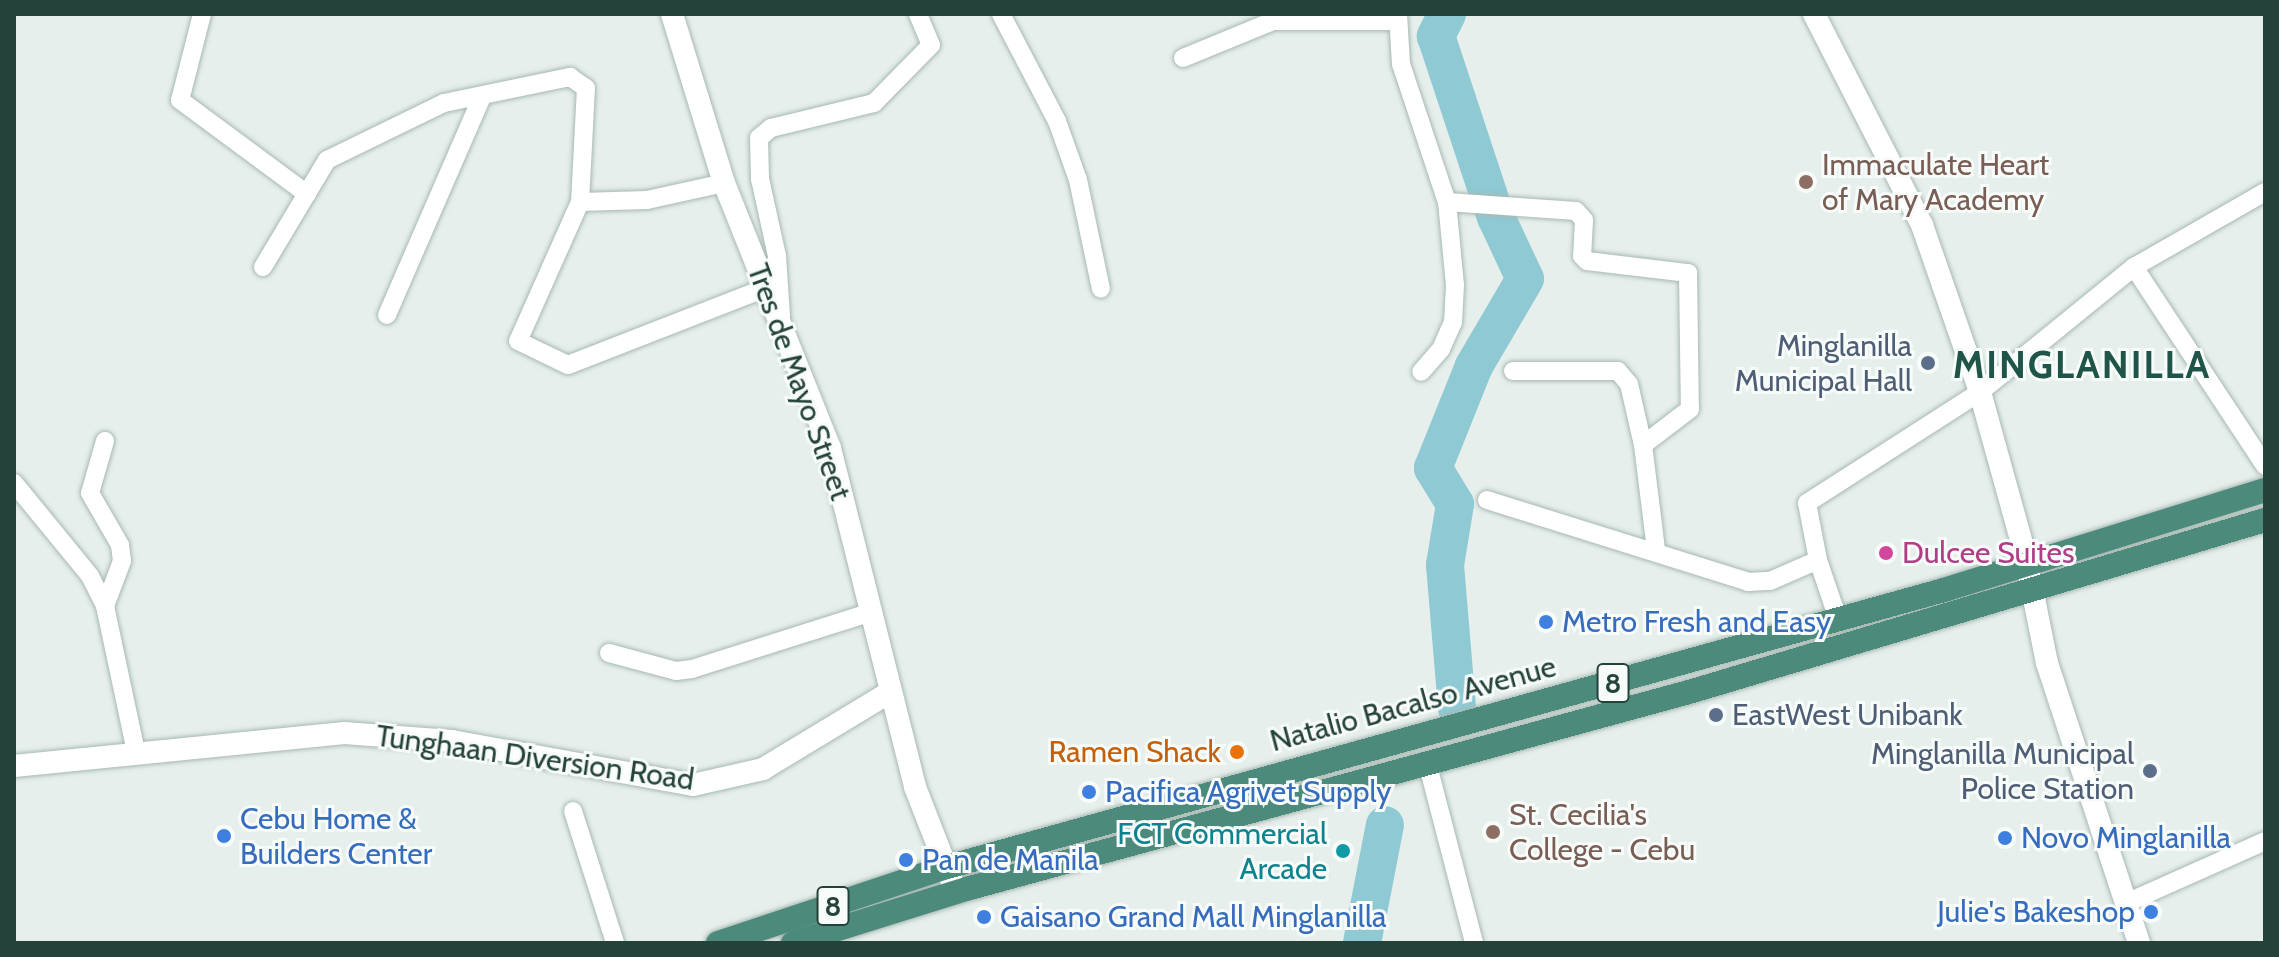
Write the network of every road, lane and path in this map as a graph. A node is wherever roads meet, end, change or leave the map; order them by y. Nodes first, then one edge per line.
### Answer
1 (202, 14) edge
2 (672, 14) edge
3 (918, 14) edge
4 (1001, 14) edge
5 (1814, 14) edge
6 (1398, 17) edge
7 (1183, 58) dead end
8 (482, 96) junction
9 (724, 183) junction
10 (2265, 192) edge
11 (307, 194) junction
12 (580, 202) junction
13 (1447, 202) junction
14 (263, 267) dead end
15 (2134, 267) junction
16 (765, 288) junction
17 (1101, 289) dead end
18 (387, 315) dead end
19 (782, 331) junction
20 (1513, 371) dead end
21 (1421, 372) dead end
22 (1980, 392) junction
23 (105, 441) dead end
24 (1643, 445) junction
25 (2265, 466) edge
26 (14, 483) edge
27 (2265, 490) edge
28 (1487, 500) dead end
29 (2265, 520) edge
30 (1656, 550) junction
31 (1818, 560) junction
32 (2027, 566) junction
33 (2033, 590) junction
34 (105, 606) junction
35 (872, 612) junction
36 (1838, 619) junction
37 (609, 653) dead end
38 (890, 692) junction
39 (136, 752) junction
40 (1427, 762) junction
41 (14, 766) edge
42 (573, 811) dead end
43 (2265, 841) edge
44 (947, 867) junction
45 (956, 892) junction
46 (2126, 903) junction
47 (615, 943) edge
48 (718, 943) edge
49 (793, 943) edge
50 (1474, 943) edge
51 (2139, 943) edge

1 - 11 street
2 - 9 street, Tres de Mayo Street
3 - 19 street
4 - 17 street
5 - 22 street
6 - 7 street
6 - 13 street
8 - 11 street
8 - 12 street
8 - 18 street
9 - 12 street
9 - 16 street, Tres de Mayo Street
10 - 15 street
11 - 14 street
12 - 16 street
13 - 21 street
13 - 24 street
15 - 22 street
15 - 25 street
16 - 19 street, Tres de Mayo Street
19 - 35 street, Tres de Mayo Street
20 - 24 street
22 - 31 street
22 - 32 street
23 - 34 street
24 - 30 street
26 - 34 street
27 - 32 highway, Natalio Bacalso Avenue / 8
28 - 30 street
29 - 33 highway, Natalio Bacalso Avenue / 8
30 - 31 street
31 - 36 street
32 - 33 street
32 - 36 highway, Natalio Bacalso Avenue / 8
33 - 40 highway, Natalio Bacalso Avenue / 8
33 - 46 street
34 - 39 street
35 - 37 street
35 - 38 street, Tres de Mayo Street
36 - 44 highway, Natalio Bacalso Avenue / 8
38 - 39 street, Tunghaan Diversion Road
38 - 44 street, Tres de Mayo Street
39 - 41 street, Tunghaan Diversion Road
40 - 45 highway, Natalio Bacalso Avenue / 8
40 - 50 street
42 - 47 street
43 - 46 street
44 - 45 street, Tres de Mayo Street
44 - 48 highway, Natalio Bacalso Avenue / 8
45 - 49 highway, Natalio Bacalso Avenue / 8
46 - 51 street

